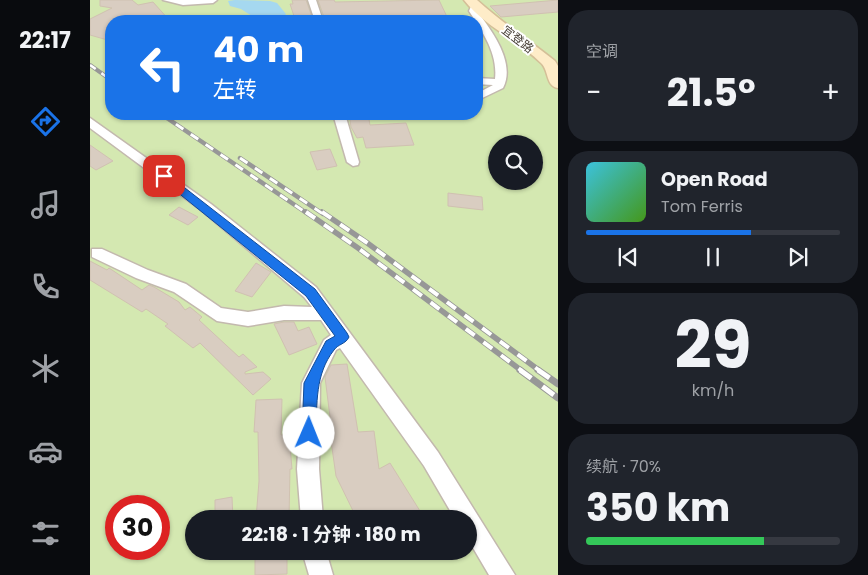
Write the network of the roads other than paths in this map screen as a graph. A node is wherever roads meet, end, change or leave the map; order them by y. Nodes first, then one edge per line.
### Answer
1 (167, 0) edge
2 (213, 0) edge
3 (312, 0) edge
4 (473, 3) edge
5 (318, 15) edge
6 (474, 15) edge
7 (483, 30) edge
8 (483, 81) edge
9 (500, 82) junction
10 (558, 84) edge
11 (483, 94) edge
12 (341, 120) edge
13 (90, 122) edge
14 (353, 162) dead end
15 (97, 253) dead end
16 (318, 314) dead end
17 (343, 337) junction
18 (311, 510) edge
19 (462, 510) edge
20 (477, 533) edge
21 (317, 560) edge
22 (321, 575) edge
23 (503, 575) edge

1 - 2 street
3 - 5 street
4 - 6 street
4 - 10 street, 宜登路
7 - 9 street
8 - 9 street
9 - 11 street
12 - 14 street
13 - 17 street
15 - 16 street
17 - 18 street
17 - 19 street
20 - 23 street
21 - 22 street

